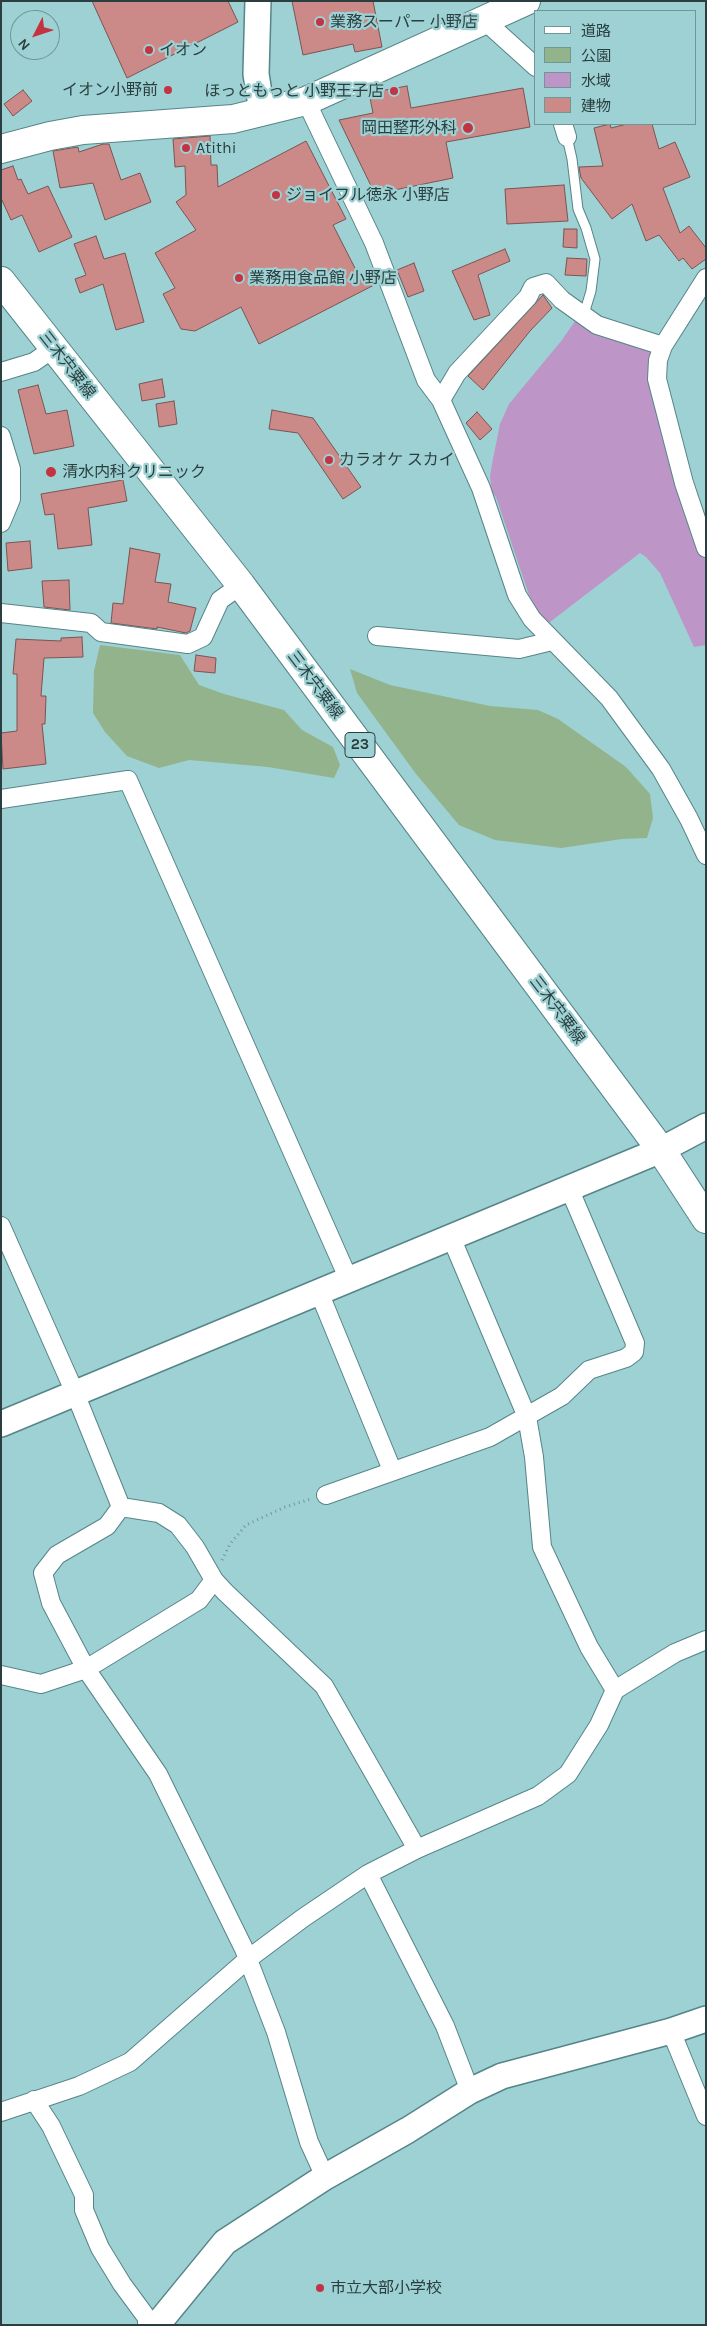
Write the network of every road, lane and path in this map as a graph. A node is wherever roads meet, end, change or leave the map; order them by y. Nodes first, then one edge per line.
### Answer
1 (258, 1) edge
2 (526, 1) edge
3 (485, 21) junction
4 (534, 65) edge
5 (306, 101) junction
6 (262, 112) junction
7 (565, 130) edge
8 (1, 149) edge
9 (706, 278) edge
10 (1, 280) edge
11 (584, 314) junction
12 (662, 346) junction
13 (54, 348) junction
14 (1, 372) edge
15 (441, 400) junction
16 (1, 436) edge
17 (1, 524) edge
18 (706, 548) edge
19 (241, 585) junction
20 (1, 613) edge
21 (377, 636) dead end
22 (552, 641) junction
23 (1, 799) edge
24 (706, 855) edge
25 (706, 1126) edge
26 (661, 1150) junction
27 (569, 1188) junction
28 (706, 1219) edge
29 (1, 1226) edge
30 (451, 1238) junction
31 (349, 1280) junction
32 (319, 1292) junction
33 (75, 1393) junction
34 (527, 1417) junction
35 (1, 1424) edge
36 (392, 1470) junction
37 (326, 1495) joint
38 (121, 1507) junction
39 (214, 1580) junction
40 (706, 1640) edge
41 (86, 1670) junction
42 (1, 1675) edge
43 (615, 1690) junction
44 (417, 1849) junction
45 (368, 1874) junction
46 (248, 1959) junction
47 (706, 2019) edge
48 (671, 2031) junction
49 (470, 2091) junction
50 (34, 2100) junction
51 (1, 2112) edge
52 (706, 2116) edge
53 (325, 2177) junction
54 (147, 2325) edge
55 (157, 2325) edge

1 - 6 street
2 - 3 main road
3 - 4 street
3 - 5 main road
5 - 6 main road
5 - 15 street
6 - 8 main road
7 - 11 lane
9 - 12 street
10 - 13 main road, 三木宍粟線 / 23
11 - 12 street
11 - 15 street
12 - 18 street
13 - 14 street
13 - 19 main road, 三木宍粟線 / 23
15 - 22 street
16 - 17 street
19 - 20 street
19 - 26 main road, 三木宍粟線 / 23
21 - 22 street
22 - 24 street
23 - 31 street
25 - 26 street
26 - 27 street
26 - 28 main road, 三木宍粟線 / 23
27 - 30 street
27 - 34 street
29 - 33 street
30 - 31 street
30 - 34 street
31 - 32 street
32 - 33 street
32 - 36 street
33 - 35 street
33 - 38 street
34 - 36 street
34 - 43 street
36 - 37 street
37 - 39 path
38 - 39 street
38 - 41 street
39 - 41 street
39 - 44 street
40 - 43 street
41 - 42 street
41 - 46 street
43 - 44 street
44 - 45 street
45 - 46 street
45 - 49 street
46 - 50 street
46 - 53 street
47 - 48 street
48 - 49 street
48 - 52 street
49 - 53 street
50 - 51 street
50 - 54 street
53 - 55 street

